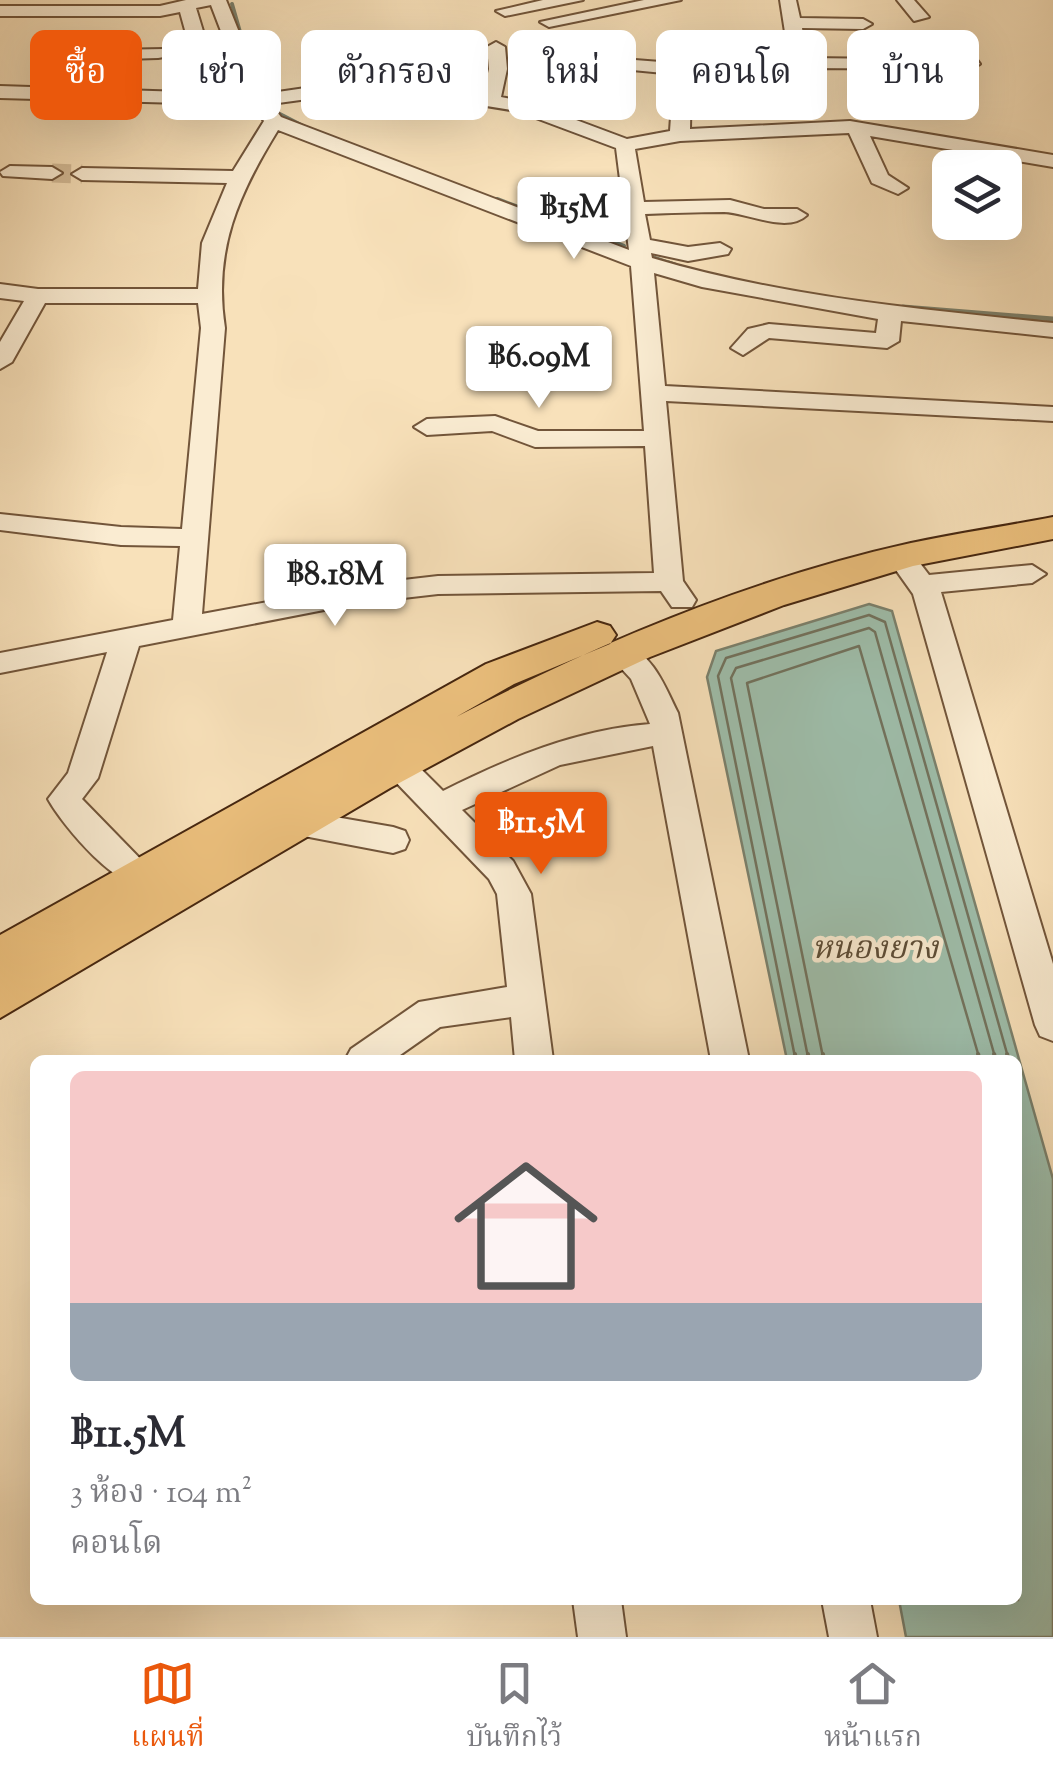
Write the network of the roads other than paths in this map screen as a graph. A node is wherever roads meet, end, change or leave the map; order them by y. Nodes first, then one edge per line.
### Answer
1 (209, 0) edge
2 (218, 0) edge
3 (577, 0) edge
4 (673, 0) edge
5 (788, 0) edge
6 (905, 0) edge
7 (535, 3) edge
8 (611, 4) edge
9 (24, 5) edge
10 (112, 6) edge
11 (187, 6) junction
12 (0, 10) edge
13 (505, 11) dead end
14 (920, 17) dead end
15 (549, 22) dead end
16 (792, 23) junction
17 (862, 24) dead end
18 (194, 30) edge
19 (228, 30) edge
20 (793, 30) edge
21 (496, 47) dead end
22 (142, 54) edge
23 (155, 54) junction
24 (162, 57) edge
25 (0, 92) edge
26 (281, 97) edge
27 (491, 100) junction
28 (681, 120) edge
29 (274, 121) joint
30 (857, 128) junction
31 (680, 135) junction
32 (625, 145) junction
33 (1053, 161) edge
34 (10, 172) dead end
35 (52, 173) tunnel mouth
36 (82, 174) tunnel mouth
37 (239, 178) junction
38 (898, 188) dead end
39 (634, 208) junction
40 (798, 215) dead end
41 (720, 249) dead end
42 (641, 253) junction
43 (0, 291) edge
44 (38, 296) junction
45 (206, 296) junction
46 (890, 313) junction
47 (1053, 330) edge
48 (743, 348) dead end
49 (0, 362) edge
50 (652, 393) junction
51 (1053, 414) edge
52 (427, 427) dead end
53 (658, 438) junction
54 (1053, 506) edge
55 (0, 522) edge
56 (1053, 528) edge
57 (196, 538) junction
58 (912, 570) junction
59 (1032, 574) dead end
60 (676, 591) junction
61 (187, 625) junction
62 (126, 640) junction
63 (623, 654) junction
64 (0, 663) edge
65 (667, 734) junction
66 (399, 766) junction
67 (439, 807) junction
68 (295, 823) junction
69 (245, 833) junction
70 (393, 840) dead end
71 (140, 876) junction
72 (0, 958) edge
73 (0, 998) edge
74 (526, 999) junction
75 (1053, 1025) edge
76 (371, 1055) edge
77 (533, 1055) edge
78 (729, 1055) edge
79 (598, 1605) edge
80 (847, 1605) edge
81 (602, 1637) edge
82 (853, 1637) edge

1 - 11 street
2 - 19 street
3 - 7 street
4 - 8 street
5 - 16 street
6 - 14 street
7 - 13 street
8 - 15 street
9 - 10 street
9 - 12 street
10 - 23 street
11 - 18 street
11 - 23 street
16 - 17 street
16 - 20 street
21 - 27 street
22 - 23 street
23 - 24 street
23 - 25 street
26 - 27 street
27 - 32 street
28 - 31 street
29 - 37 street
29 - 42 street
30 - 31 street
30 - 33 street
30 - 38 street
31 - 32 street
32 - 39 street
34 - 35 street
36 - 37 street
37 - 45 street
39 - 40 street
39 - 42 street
41 - 42 street
42 - 46 street
42 - 50 street
43 - 44 street
44 - 45 street
44 - 49 street
45 - 57 street
46 - 47 street
46 - 48 street
50 - 51 street
50 - 53 street
52 - 53 street
53 - 60 street
54 - 60 main road
55 - 57 street
56 - 58 main road
57 - 61 street
58 - 59 street
58 - 63 main road
58 - 75 street
60 - 61 street
60 - 69 main road
61 - 62 street
62 - 64 street
62 - 71 street
63 - 65 street
63 - 66 main road
65 - 67 street
65 - 78 street
66 - 67 street
66 - 68 main road
67 - 74 street
68 - 69 main road
68 - 70 street
69 - 71 main road
69 - 73 main road
71 - 72 main road
74 - 76 street
74 - 77 street
79 - 81 street
80 - 82 street

